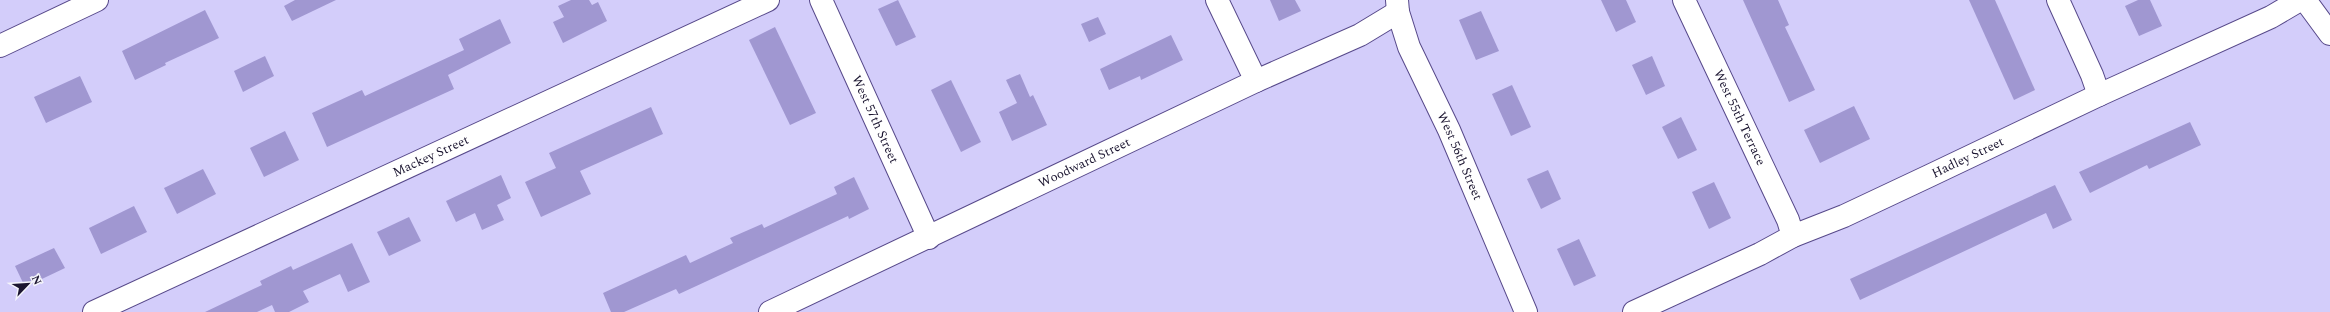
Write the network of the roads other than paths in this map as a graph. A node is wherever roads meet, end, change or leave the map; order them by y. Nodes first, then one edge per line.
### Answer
1 (97, 0) edge
2 (768, 0) edge
3 (821, 0) edge
4 (1217, 0) edge
5 (1684, 0) edge
6 (2058, 0) edge
7 (2300, 0) edge
8 (2305, 0) edge
9 (1398, 6) edge
10 (2330, 34) edge
11 (0, 46) edge
12 (1256, 81) junction
13 (2099, 95) junction
14 (1794, 236) junction
15 (929, 238) junction
16 (94, 312) edge
17 (770, 312) edge
18 (1526, 312) edge
19 (1634, 312) edge

1 - 11 street
2 - 16 street, Mackey Street
3 - 15 street, West 57th Street
4 - 12 street
5 - 14 street, West 55th Terrace
6 - 13 street
7 - 13 street, Hadley Street
8 - 10 street
9 - 12 street, Woodward Street
9 - 18 street, West 56th Street
12 - 15 street, Woodward Street
13 - 14 street, Hadley Street
14 - 19 street, Hadley Street
15 - 17 street, Woodward Street

